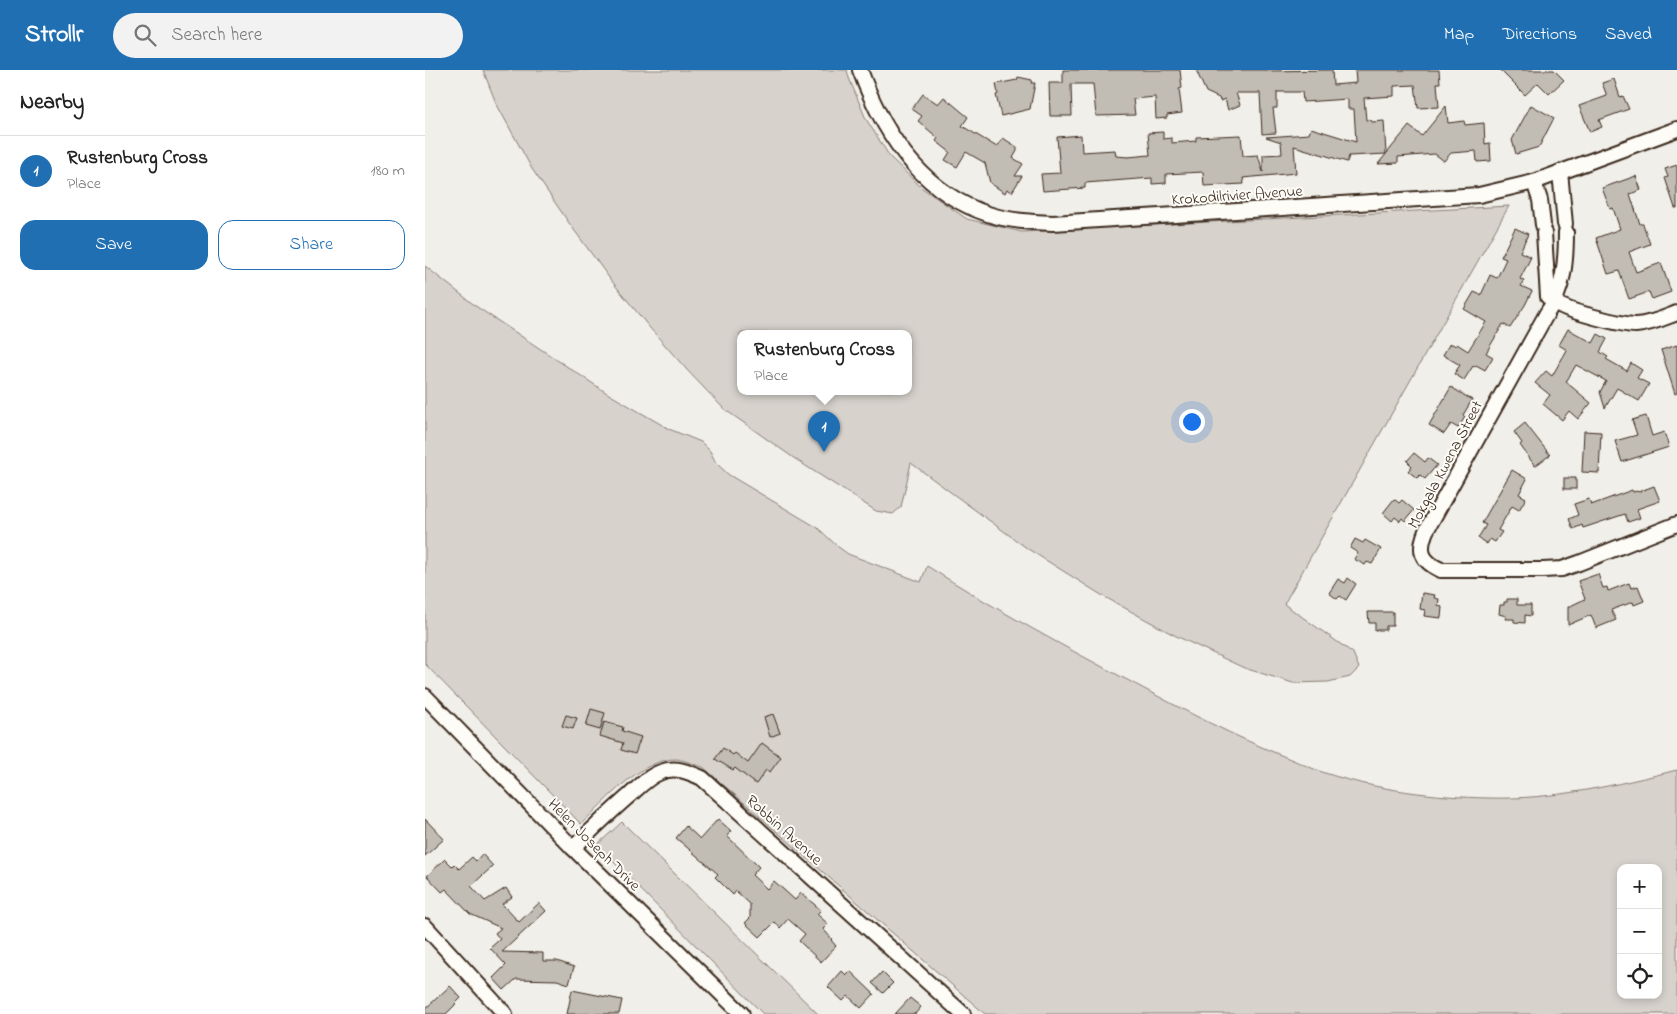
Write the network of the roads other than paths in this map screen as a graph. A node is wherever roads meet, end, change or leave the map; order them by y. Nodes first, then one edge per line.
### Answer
1 (860, 70) edge
2 (1677, 129) edge
3 (1560, 172) junction
4 (1533, 182) junction
5 (1551, 307) junction
6 (1677, 313) edge
7 (1677, 524) edge
8 (425, 696) edge
9 (573, 848) junction
10 (425, 926) edge
11 (505, 1014) edge
12 (743, 1014) edge
13 (963, 1014) edge

1 - 4 street, Krokodilrivier Avenue
2 - 3 street, Krokodilrivier Avenue
3 - 4 street, Krokodilrivier Avenue
3 - 5 street, Mokgala Kwena Street
4 - 5 street
5 - 6 street
5 - 7 street, Mokgala Kwena Street
8 - 9 street, Helen Joseph Drive
9 - 12 street, Helen Joseph Drive
9 - 13 street, Robbin Avenue
10 - 11 street

